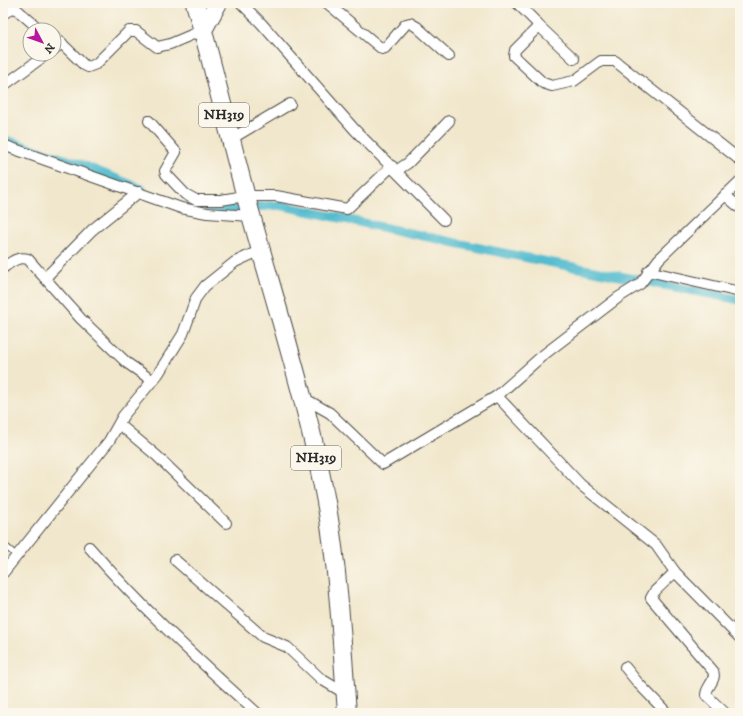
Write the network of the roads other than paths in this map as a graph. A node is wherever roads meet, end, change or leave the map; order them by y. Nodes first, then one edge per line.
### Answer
1 (195, 3) edge
2 (218, 3) edge
3 (241, 3) edge
4 (327, 3) edge
5 (517, 3) edge
6 (3, 14) edge
7 (31, 22) edge
8 (538, 24) junction
9 (203, 30) junction
10 (62, 49) edge
11 (449, 56) dead end
12 (574, 59) dead end
13 (36, 62) edge
14 (3, 86) edge
15 (290, 104) dead end
16 (149, 121) dead end
17 (449, 121) dead end
18 (231, 138) junction
19 (3, 146) edge
20 (740, 160) edge
21 (394, 168) junction
22 (740, 180) edge
23 (139, 192) junction
24 (725, 195) junction
25 (248, 205) junction
26 (740, 208) edge
27 (444, 220) dead end
28 (261, 250) junction
29 (3, 268) edge
30 (645, 277) junction
31 (46, 278) junction
32 (740, 292) edge
33 (153, 381) junction
34 (301, 396) junction
35 (497, 396) junction
36 (119, 424) junction
37 (226, 523) dead end
38 (3, 544) edge
39 (89, 547) dead end
40 (17, 556) junction
41 (175, 560) dead end
42 (675, 572) junction
43 (3, 573) edge
44 (740, 638) edge
45 (625, 667) dead end
46 (346, 694) junction
47 (257, 713) edge
48 (348, 713) edge
49 (667, 713) edge
50 (725, 713) edge

1 - 9 highway
2 - 9 highway
3 - 21 street
4 - 11 street
5 - 8 street
6 - 7 street
8 - 12 street
8 - 20 street
9 - 10 street
9 - 18 highway, NH319
13 - 14 street
15 - 18 street
16 - 25 street
17 - 21 street
18 - 25 highway, NH319
19 - 23 street
21 - 25 street
21 - 27 street
22 - 24 street
23 - 25 street
23 - 31 street
24 - 26 street
24 - 30 street
25 - 28 highway, NH319
28 - 33 street
28 - 34 highway, NH319
29 - 31 street
30 - 32 street
30 - 35 street
31 - 33 street
33 - 36 street
34 - 35 street
34 - 46 highway, NH319
35 - 42 street
36 - 37 street
36 - 40 street
38 - 40 lane
39 - 47 street
40 - 43 street
41 - 46 street
42 - 44 street
42 - 50 street
45 - 49 street
46 - 48 highway, NH319

